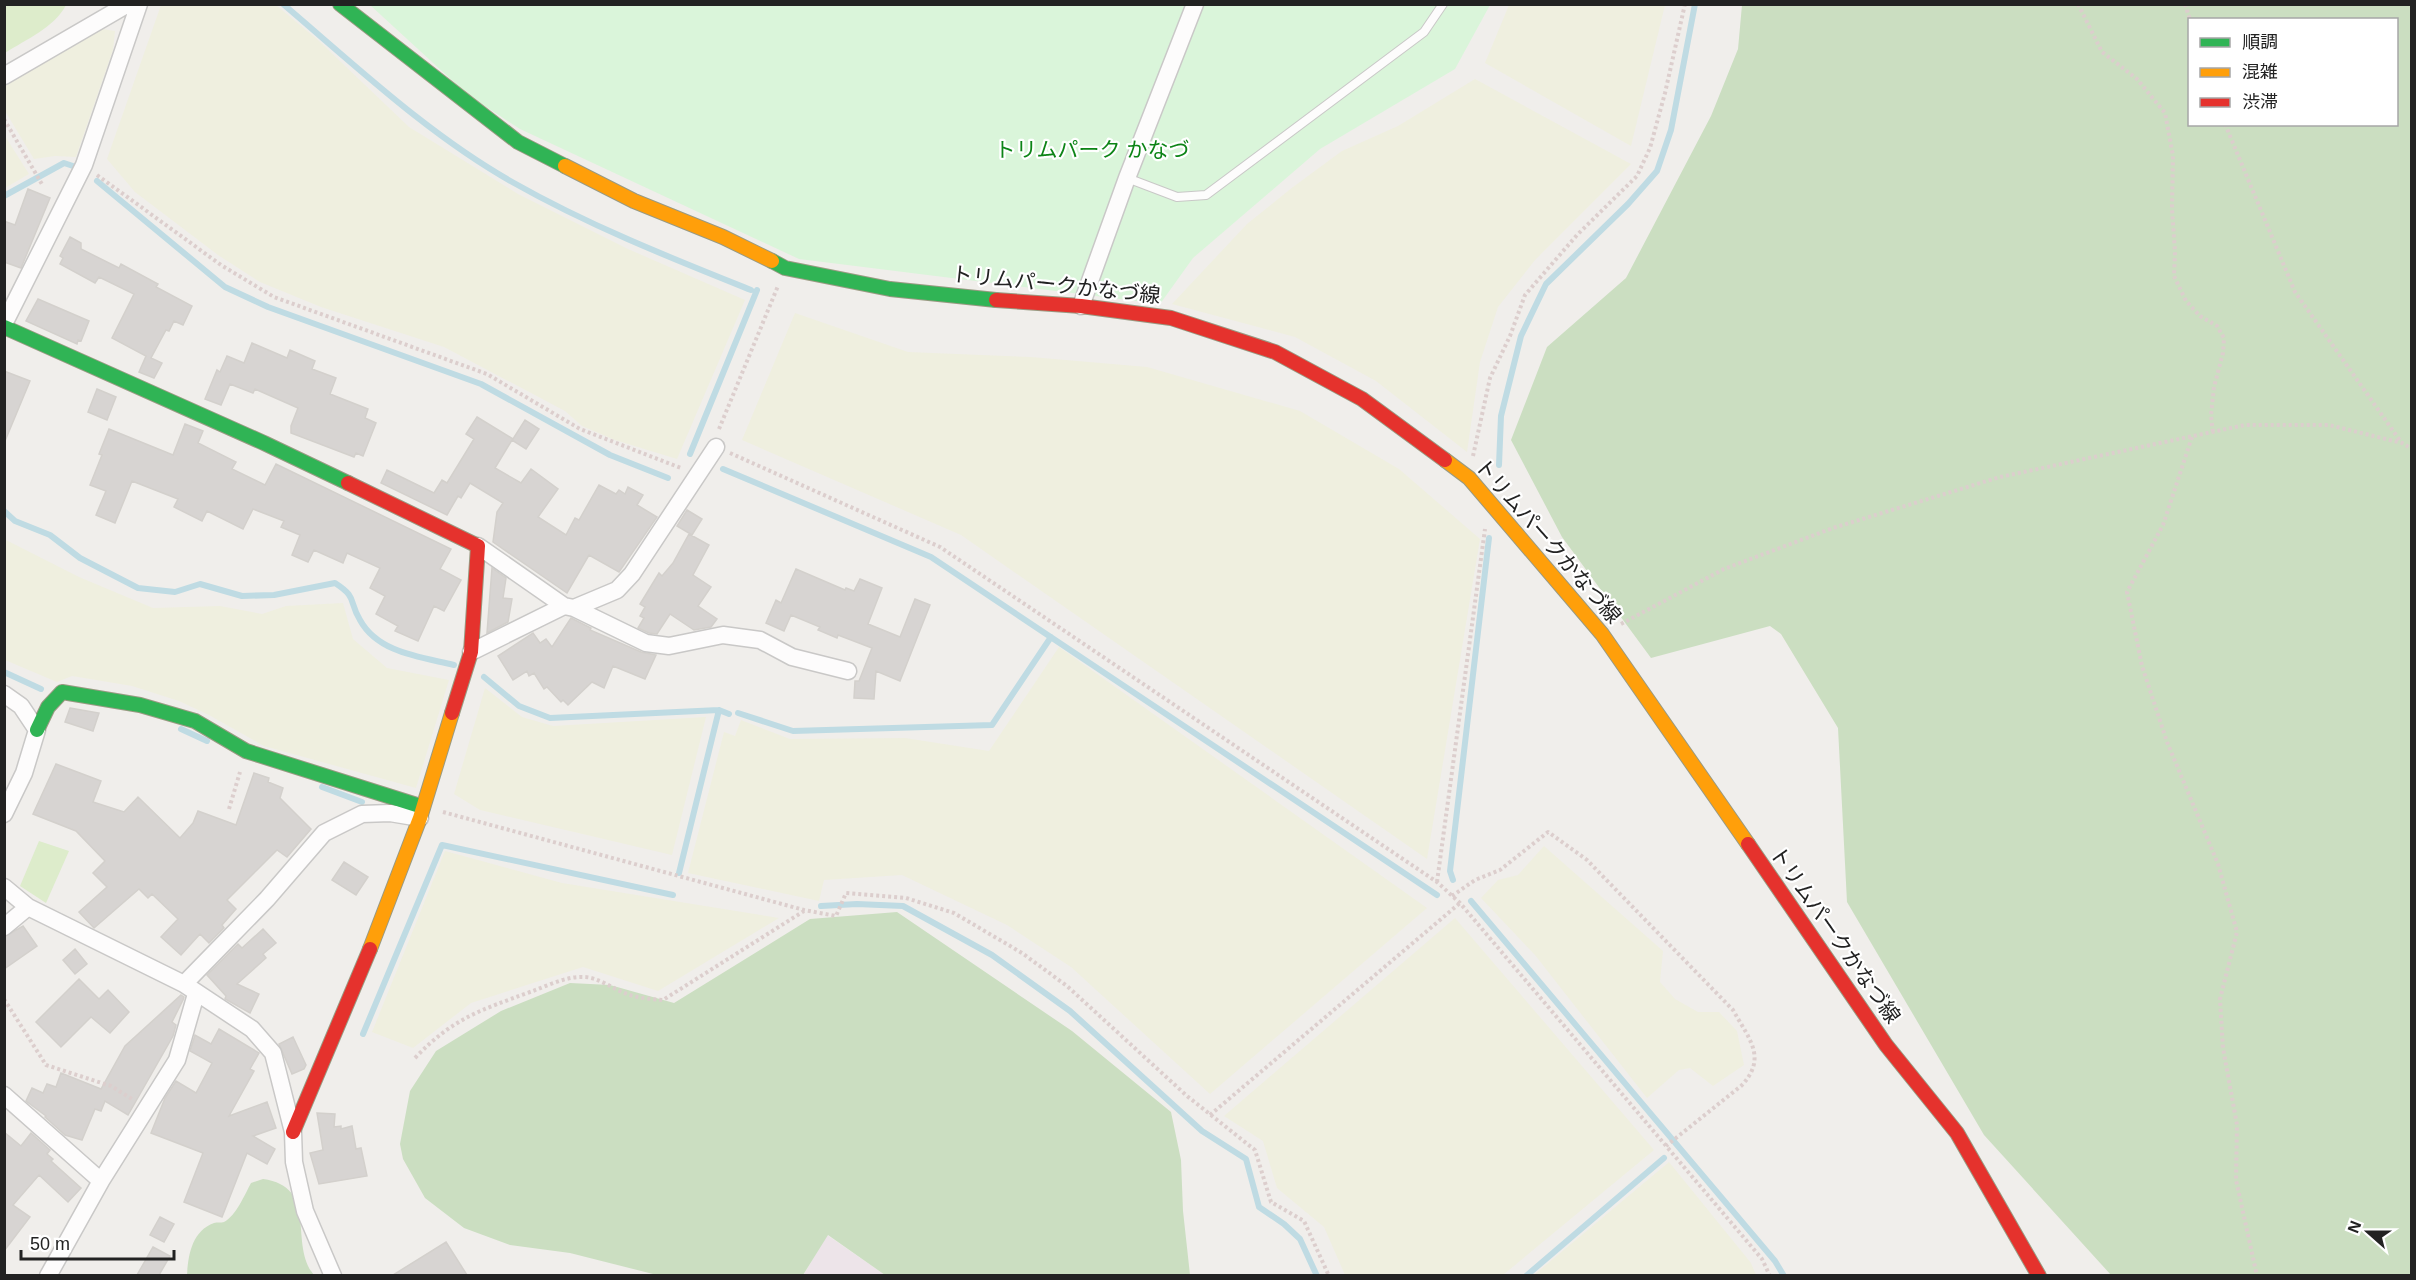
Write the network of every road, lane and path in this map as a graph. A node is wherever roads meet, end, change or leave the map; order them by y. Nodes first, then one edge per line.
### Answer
1 (340, 4) edge
2 (1195, 4) edge
3 (1443, 4) edge
4 (1685, 4) edge
5 (2078, 4) edge
6 (133, 6) edge
7 (4, 76) edge
8 (4, 119) edge
9 (2225, 126) edge
10 (84, 165) junction
11 (1127, 178) junction
12 (43, 186) dead end
13 (785, 268) junction
14 (1082, 306) junction
15 (4, 326) edge
16 (2213, 433) junction
17 (2192, 437) junction
18 (716, 443) junction
19 (2402, 443) junction
20 (2412, 449) edge
21 (685, 469) dead end
22 (1469, 477) junction
23 (1489, 502) junction
24 (478, 546) junction
25 (569, 607) junction
26 (1602, 634) junction
27 (471, 652) junction
28 (848, 671) dead end
29 (4, 694) edge
30 (38, 730) junction
31 (246, 751) junction
32 (229, 808) dead end
33 (422, 813) junction
34 (4, 814) edge
35 (1437, 882) junction
36 (4, 887) edge
37 (1452, 896) junction
38 (1460, 903) junction
39 (28, 907) junction
40 (804, 910) junction
41 (4, 927) edge
42 (190, 989) junction
43 (4, 999) edge
44 (415, 1058) dead end
45 (4, 1095) edge
46 (148, 1110) junction
47 (1210, 1115) junction
48 (293, 1132) junction
49 (1666, 1146) junction
50 (101, 1181) junction
51 (48, 1275) edge
52 (333, 1275) edge
53 (1329, 1275) edge
54 (1770, 1275) edge
55 (2039, 1275) edge
56 (2257, 1275) edge

1 - 13 main road, トリムパークかなづ線
2 - 11 street
3 - 11 lane
4 - 22 path
5 - 16 path
6 - 7 street
6 - 10 street
8 - 12 path
9 - 19 path
10 - 15 street
10 - 21 path
11 - 14 street
13 - 14 main road, トリムパークかなづ線
13 - 18 path
14 - 22 main road, トリムパークかなづ線
15 - 24 main road
16 - 17 path
16 - 19 path
17 - 26 path
17 - 56 path
18 - 25 street
18 - 35 path
19 - 20 path
22 - 23 main road, トリムパークかなづ線
23 - 26 main road, トリムパークかなづ線
23 - 35 path
24 - 25 street
24 - 27 main road
25 - 27 street
25 - 28 street
26 - 55 main road, トリムパークかなづ線
27 - 33 main road
29 - 30 street
30 - 31 main road
30 - 34 street
31 - 32 path
31 - 33 main road
33 - 40 path
33 - 42 street
33 - 48 main road
35 - 37 path
36 - 39 street
37 - 38 path
37 - 49 path
38 - 47 path
38 - 49 path
39 - 41 street
39 - 42 street
40 - 44 path
40 - 47 path
42 - 46 street
42 - 48 street
43 - 46 path
45 - 50 street
46 - 50 street
47 - 53 path
48 - 52 street
49 - 54 path
50 - 51 street

